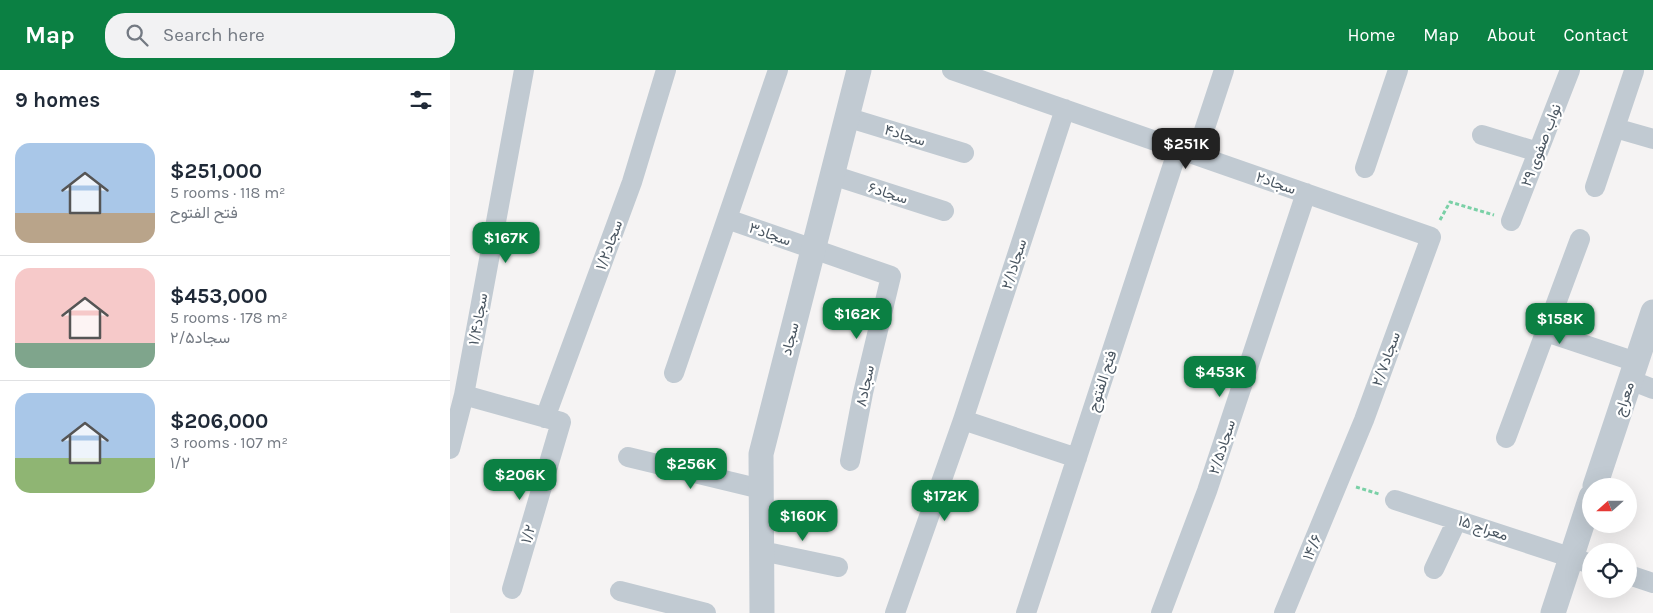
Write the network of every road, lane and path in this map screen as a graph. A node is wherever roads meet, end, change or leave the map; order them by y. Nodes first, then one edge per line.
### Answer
1 (524, 70) edge
2 (666, 70) edge
3 (778, 70) edge
4 (859, 70) edge
5 (1224, 70) edge
6 (1398, 70) edge
7 (1570, 70) edge
8 (1634, 70) edge
9 (958, 71) edge
10 (1065, 110) junction
11 (846, 117) junction
12 (1615, 128) junction
13 (1482, 135) dead end
14 (1653, 138) edge
15 (1187, 152) junction
16 (1538, 152) junction
17 (964, 153) dead end
18 (1365, 168) dead end
19 (832, 175) junction
20 (1595, 187) dead end
21 (1306, 193) junction
22 (944, 211) dead end
23 (726, 219) junction
24 (1511, 221) joint
25 (1431, 236) junction
26 (1580, 239) dead end
27 (813, 249) junction
28 (1653, 312) edge
29 (1546, 332) junction
30 (1633, 371) junction
31 (674, 373) dead end
32 (1653, 389) edge
33 (464, 395) junction
34 (553, 420) junction
35 (963, 420) junction
36 (1506, 438) dead end
37 (450, 449) edge
38 (628, 457) dead end
39 (1077, 458) junction
40 (850, 460) dead end
41 (1598, 478) edge
42 (1339, 481) junction
43 (761, 488) junction
44 (1394, 500) joint
45 (1457, 520) junction
46 (1585, 533) edge
47 (762, 551) junction
48 (1581, 561) edge
49 (838, 567) dead end
50 (1434, 569) dead end
51 (1637, 578) edge
52 (1653, 583) edge
53 (512, 589) dead end
54 (620, 591) dead end
55 (706, 613) edge
56 (762, 613) edge
57 (895, 613) edge
58 (1026, 613) edge
59 (1161, 613) edge
60 (1284, 613) edge
61 (1553, 613) edge

1 - 33 street, ۱/۴سجاد
2 - 34 street, ۱/۲سجاد
3 - 23 street
4 - 11 street, سجاد
5 - 15 street, فتح الفتوح
6 - 18 street
7 - 16 street, نواب صفوی ۲۹
8 - 12 street
9 - 10 street, ۲سجاد
10 - 15 street, ۲سجاد
10 - 35 street, ۲/۱سجاد
11 - 17 street, ۴سجاد
11 - 19 street, سجاد
12 - 14 street
12 - 20 street
13 - 16 street
15 - 21 street, ۲سجاد
15 - 39 street, فتح الفتوح
16 - 24 street, نواب صفوی ۲۹
19 - 22 street, ۶سجاد
19 - 27 street, سجاد
21 - 25 street, ۲سجاد
21 - 59 street, ۲/۵سجاد
23 - 27 street, ۳سجاد
23 - 31 street
24 - 25 path
25 - 42 street, سجاد۲/۷
26 - 29 street
27 - 40 street, ۸سجاد
27 - 43 street, سجاد
28 - 30 street, معراج
29 - 30 street
29 - 36 street
30 - 32 street
30 - 41 street, معراج
33 - 34 street
33 - 37 street, ۱/۴سجاد
34 - 53 street, ۱/۲
35 - 39 street
35 - 57 street, ۲/۱سجاد
38 - 43 street
39 - 58 street, فتح الفتوح
42 - 44 path
42 - 60 street, ۱۴/۶
43 - 47 street, سجاد
44 - 45 street, معراج ۱۵
45 - 48 street, معراج ۱۵
45 - 50 street
46 - 48 street
47 - 49 street
47 - 56 street, سجاد
48 - 61 street
51 - 52 street
54 - 55 street

